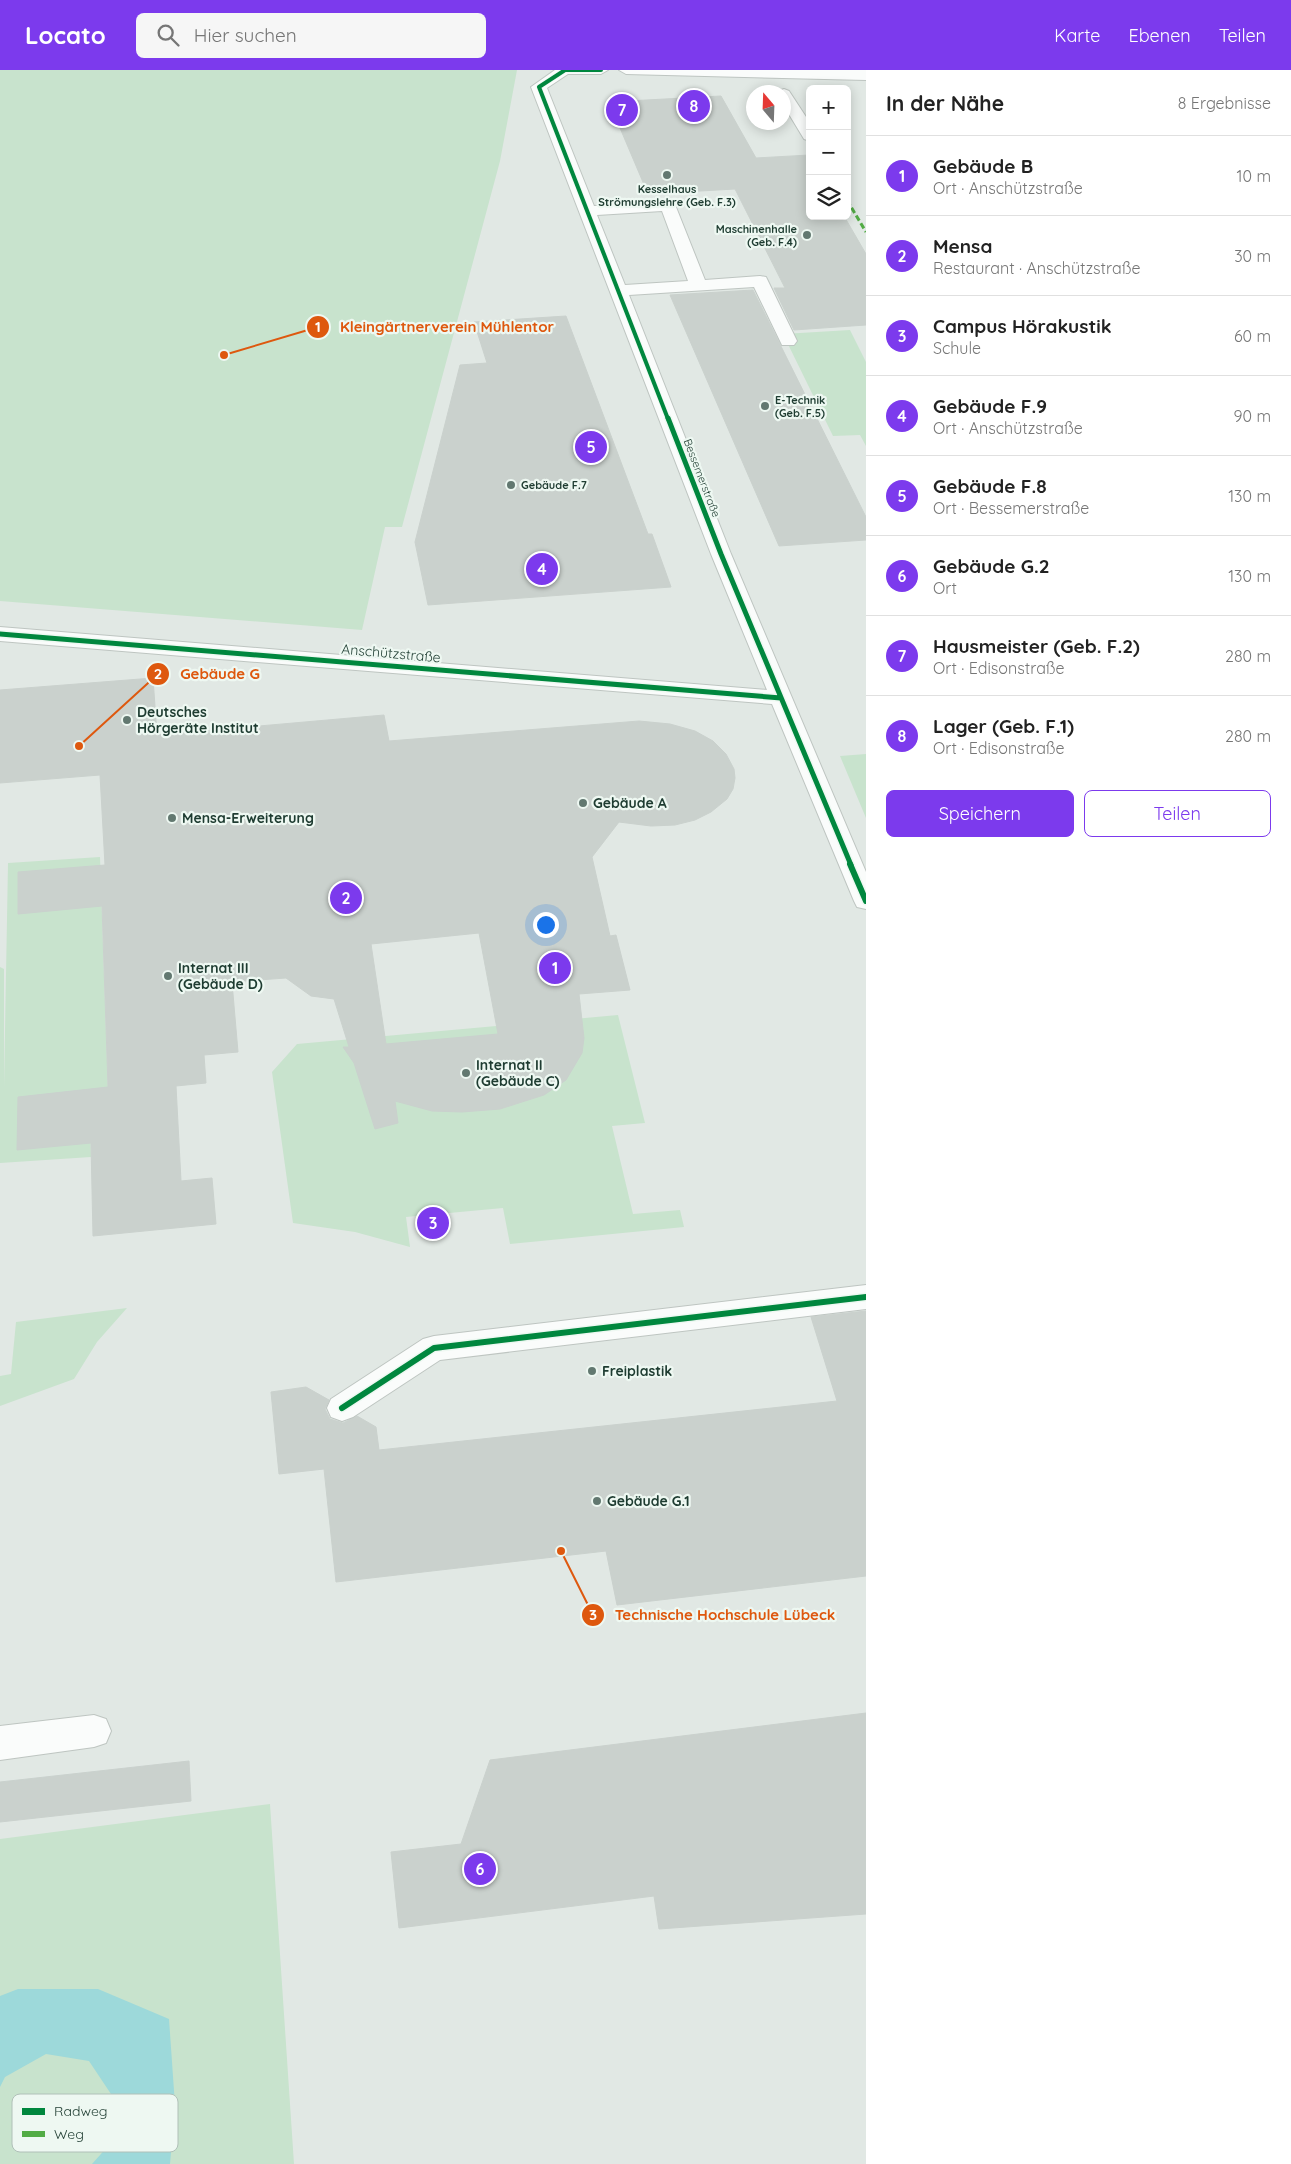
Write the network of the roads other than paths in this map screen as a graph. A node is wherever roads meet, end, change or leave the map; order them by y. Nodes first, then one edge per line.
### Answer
1 (564, 70) edge
2 (601, 70) edge
3 (626, 70) edge
4 (771, 73) junction
5 (866, 74) edge
6 (778, 85) edge
7 (791, 106) edge
8 (806, 130) edge
9 (588, 212) junction
10 (698, 285) junction
11 (618, 291) junction
12 (788, 341) dead end
13 (0, 634) edge
14 (781, 698) junction
15 (866, 900) edge
16 (866, 1297) edge
17 (342, 1408) dead end
18 (94, 1731) dead end
19 (0, 1743) edge

1 - 2 street
1 - 9 street, Bessemerstraße
3 - 4 street
4 - 5 street
4 - 6 street
7 - 8 street
9 - 10 street
9 - 11 street, Bessemerstraße
10 - 11 street
10 - 12 street
11 - 14 street, Bessemerstraße
13 - 14 street, Anschützstraße
14 - 15 street, Bessemerstraße
16 - 17 street
18 - 19 street

